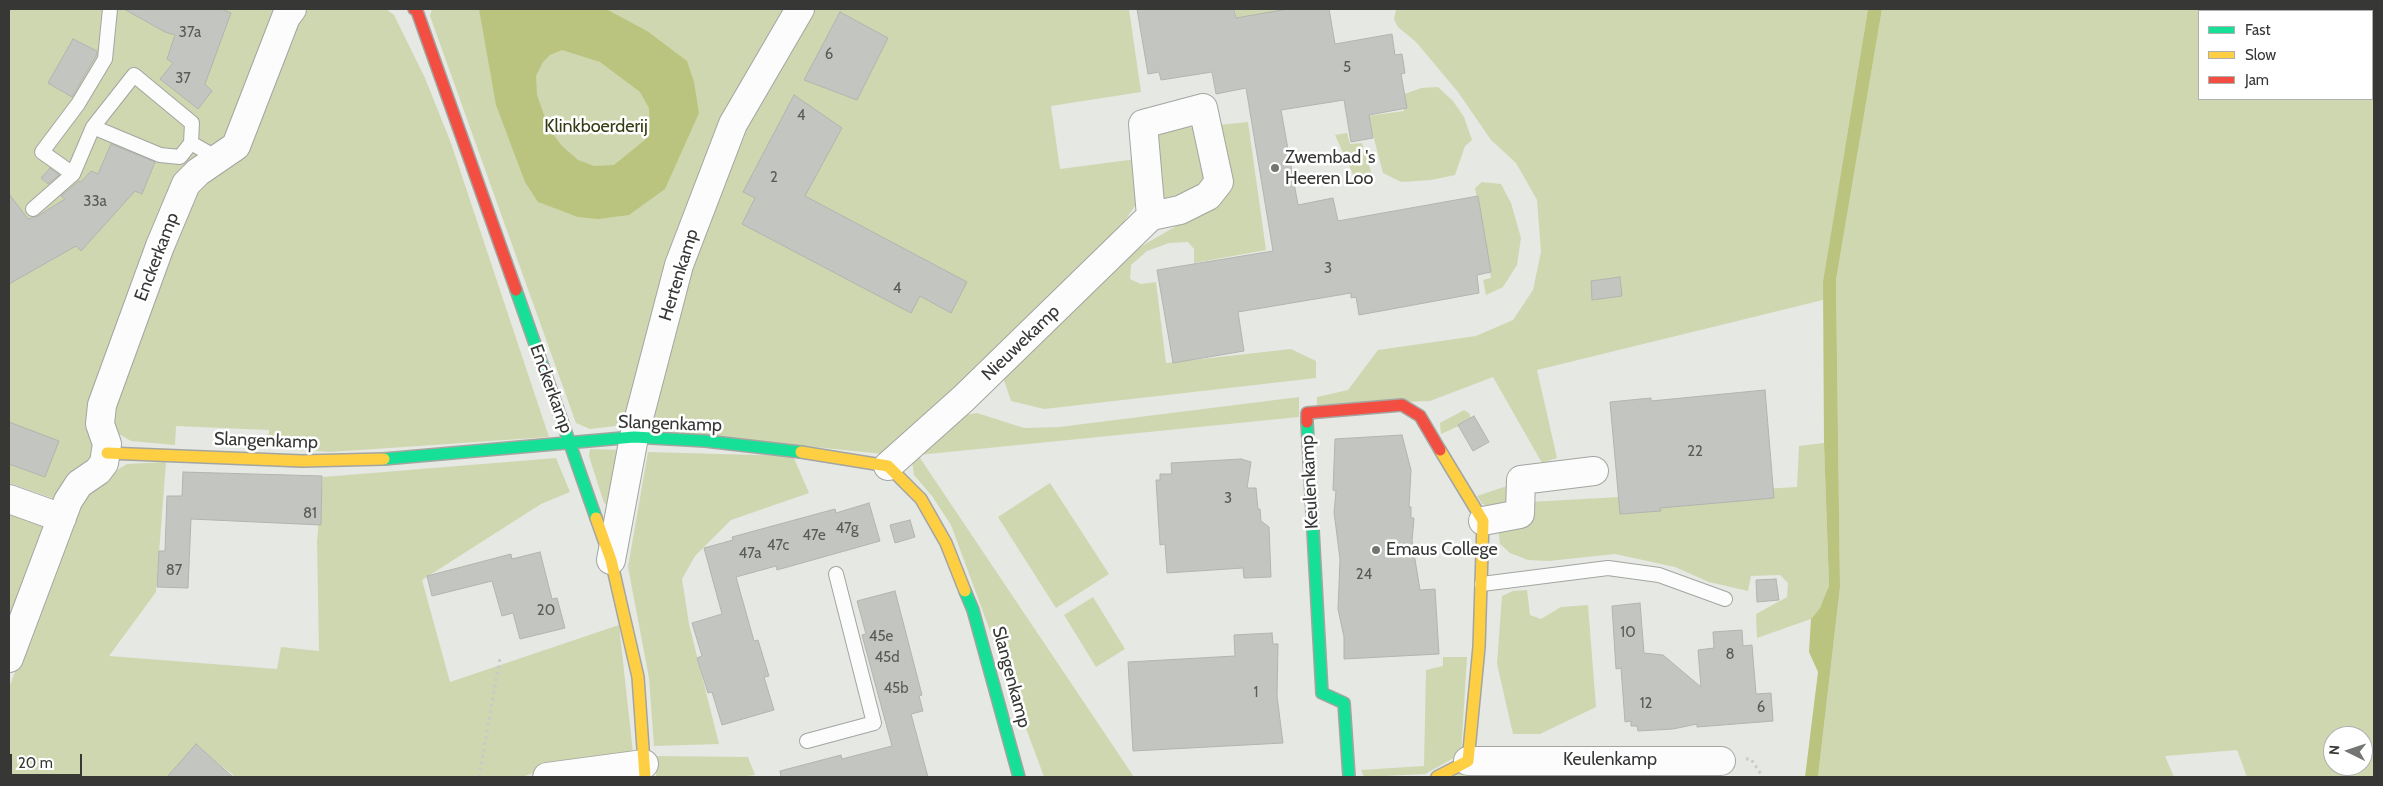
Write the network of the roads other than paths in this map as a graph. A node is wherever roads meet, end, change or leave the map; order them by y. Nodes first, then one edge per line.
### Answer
1 (110, 9) edge
2 (292, 9) edge
3 (416, 9) edge
4 (800, 9) edge
5 (93, 127) junction
6 (192, 143) junction
7 (220, 159) junction
8 (73, 174) junction
9 (33, 209) dead end
10 (1151, 216) dead end
11 (634, 437) junction
12 (571, 445) junction
13 (106, 452) junction
14 (888, 466) junction
15 (1594, 471) dead end
16 (9, 499) edge
17 (62, 518) junction
18 (1483, 521) junction
19 (611, 560) junction
20 (836, 574) dead end
21 (1482, 584) junction
22 (1725, 599) dead end
23 (9, 658) edge
24 (807, 741) dead end
25 (1721, 760) dead end
26 (1468, 761) junction
27 (645, 771) edge
28 (546, 777) edge
29 (1019, 777) edge
30 (1348, 777) edge
31 (1436, 777) edge

1 - 8 lane
2 - 7 street, Enckerkamp
3 - 12 street, Enckerkamp
4 - 11 street, Hertenkamp
5 - 6 lane
5 - 6 lane
5 - 8 lane
6 - 7 lane
7 - 13 street, Enckerkamp
8 - 9 lane
10 - 14 street, Nieuwekamp
11 - 12 street, Slangenkamp
11 - 14 street, Slangenkamp
11 - 19 street, Hertenkamp
12 - 13 street, Slangenkamp
12 - 19 street, Enckerkamp
13 - 17 street
14 - 29 street, Slangenkamp
15 - 18 street
16 - 17 street
17 - 23 street
18 - 21 street
18 - 30 street, Keulenkamp
19 - 27 street, Enckerkamp
20 - 24 lane
21 - 22 lane
21 - 26 street
25 - 26 street, Keulenkamp
26 - 31 street, Keulenkamp
27 - 28 street

